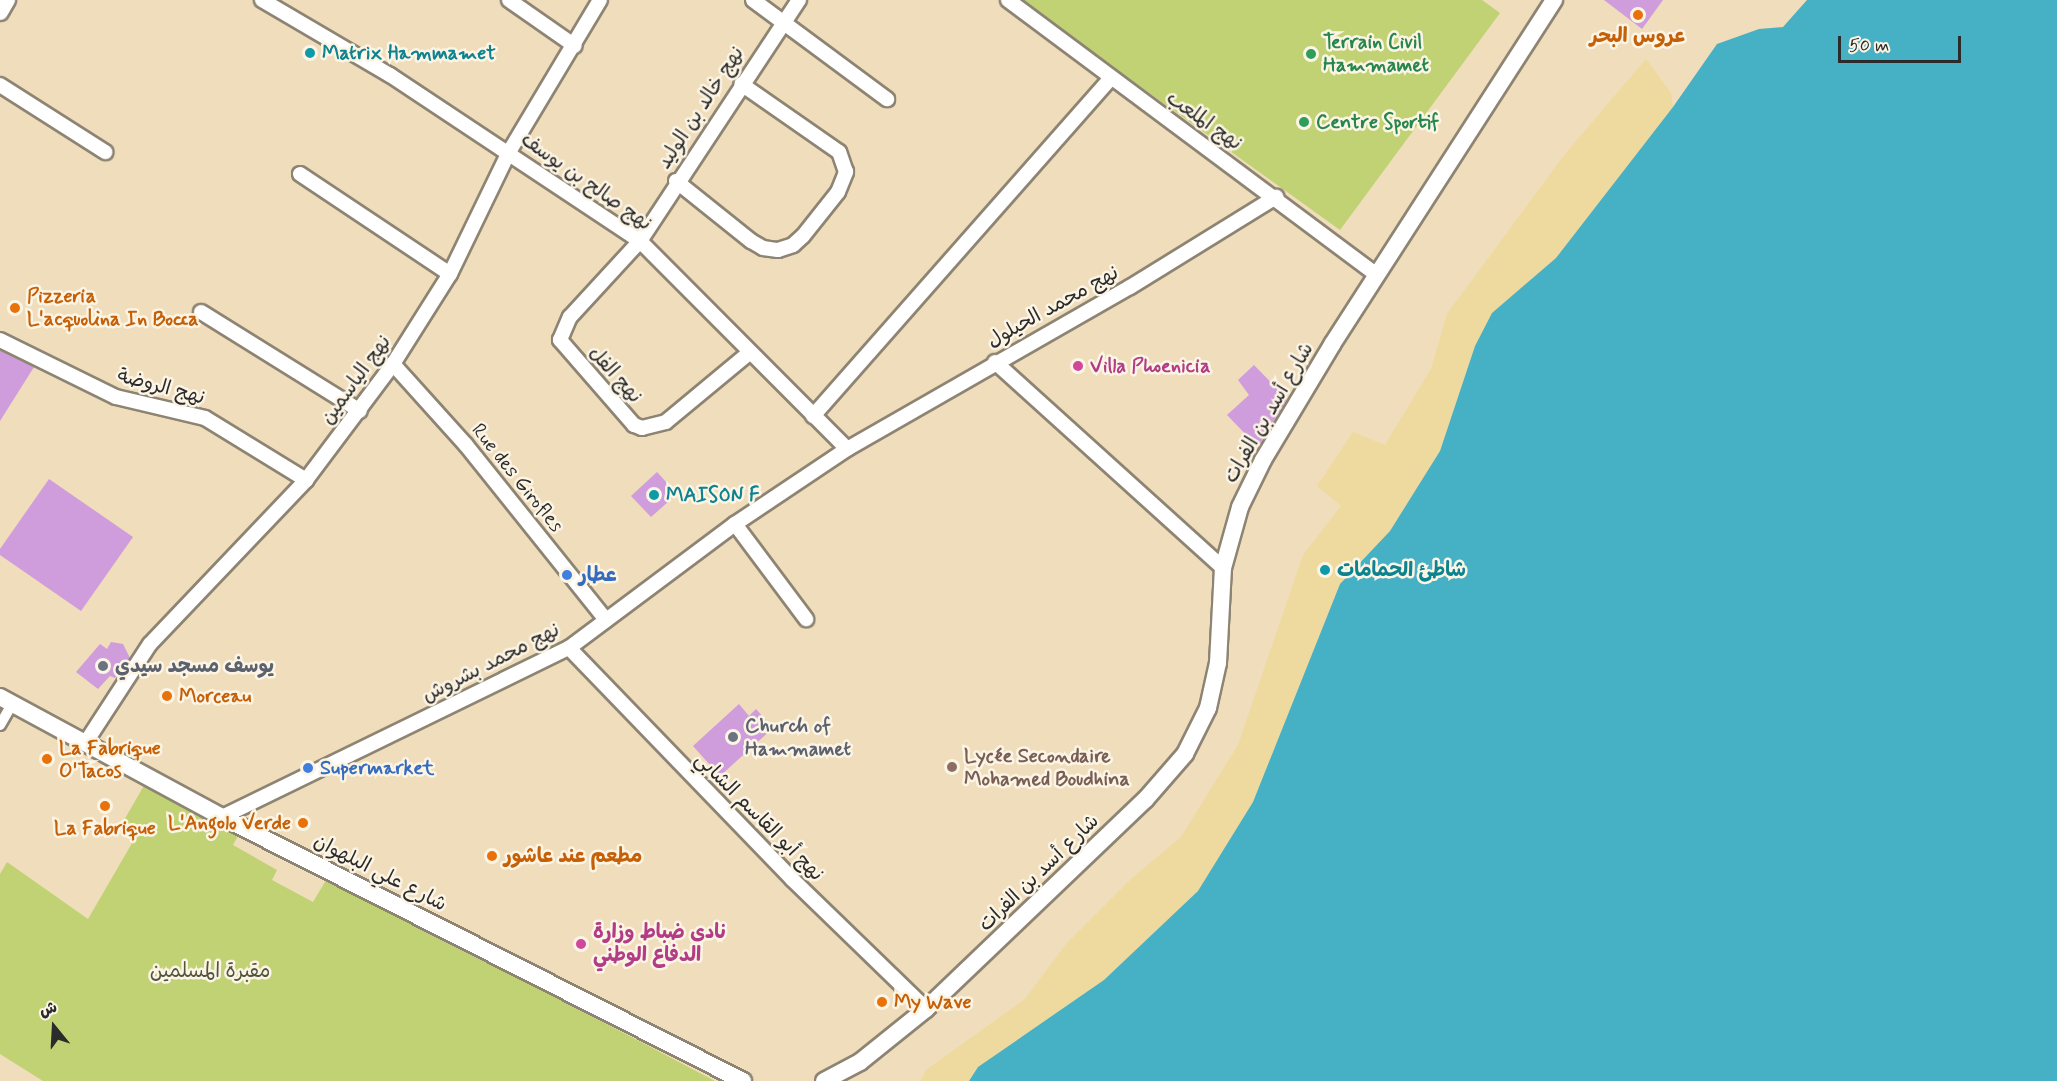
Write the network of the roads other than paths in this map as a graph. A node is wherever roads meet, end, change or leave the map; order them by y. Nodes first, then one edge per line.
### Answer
1 (7, 0) edge
2 (262, 0) edge
3 (509, 0) edge
4 (600, 0) edge
5 (753, 0) edge
6 (799, 0) edge
7 (1008, 0) edge
8 (1554, 0) edge
9 (0, 12) edge
10 (782, 22) junction
11 (575, 46) junction
12 (1111, 78) junction
13 (741, 84) junction
14 (0, 85) edge
15 (887, 99) dead end
16 (105, 152) dead end
17 (509, 152) junction
18 (300, 174) dead end
19 (676, 181) junction
20 (1276, 197) junction
21 (640, 241) junction
22 (450, 274) junction
23 (1377, 275) junction
24 (201, 312) dead end
25 (0, 340) edge
26 (749, 353) junction
27 (995, 362) junction
28 (393, 364) junction
29 (360, 411) junction
30 (813, 416) junction
31 (847, 449) junction
32 (306, 480) junction
33 (735, 524) junction
34 (1223, 567) junction
35 (806, 619) dead end
36 (606, 620) junction
37 (568, 648) junction
38 (6, 700) edge
39 (0, 725) edge
40 (86, 742) junction
41 (222, 817) junction
42 (926, 1009) junction
43 (743, 1081) edge
44 (824, 1081) edge

1 - 9 street
2 - 17 street, نهج صالح بن يوسف
3 - 11 street
4 - 11 street, نهج الياسمين
5 - 10 street
6 - 10 street, نهج خالد بن الوليد
7 - 12 street, نهج الملعب
8 - 23 street, شارع أسد بن الفرات
10 - 13 street, نهج خالد بن الوليد
10 - 15 street
11 - 17 street, نهج الياسمين
12 - 20 street, نهج الملعب
12 - 30 street
13 - 19 street, نهج خالد بن الوليد
13 - 19 street
14 - 16 street
17 - 21 street, نهج صالح بن يوسف
17 - 22 street, نهج الياسمين
18 - 22 street
19 - 21 street, نهج خالد بن الوليد
20 - 23 street, نهج الملعب
20 - 27 street, نهج محمد الحيلول
21 - 26 street, نهج صالح بن يوسف
21 - 26 street, نهج الفل
22 - 28 street, نهج الياسمين
23 - 34 street, شارع أسد بن الفرات
24 - 29 street
25 - 32 street, نهج الروضة
26 - 30 street, نهج صالح بن يوسف
27 - 31 street, نهج محمد الحيلول
27 - 34 street
28 - 29 street, نهج الياسمين
28 - 36 street, Rue des Girofles
29 - 32 street, نهج الياسمين
30 - 31 street, نهج صالح بن يوسف
31 - 33 street, نهج محمد بشروش
32 - 40 street, نهج الياسمين
33 - 35 street
33 - 36 street, نهج محمد بشروش
34 - 42 street, شارع أسد بن الفرات
36 - 37 street, نهج محمد بشروش
37 - 41 street, نهج محمد بشروش
37 - 42 street, نهج أبو القاسم الشابي
38 - 39 street
38 - 40 street, شارع علي البلهوان
40 - 41 street, شارع علي البلهوان
41 - 43 street, شارع علي البلهوان
42 - 44 street

